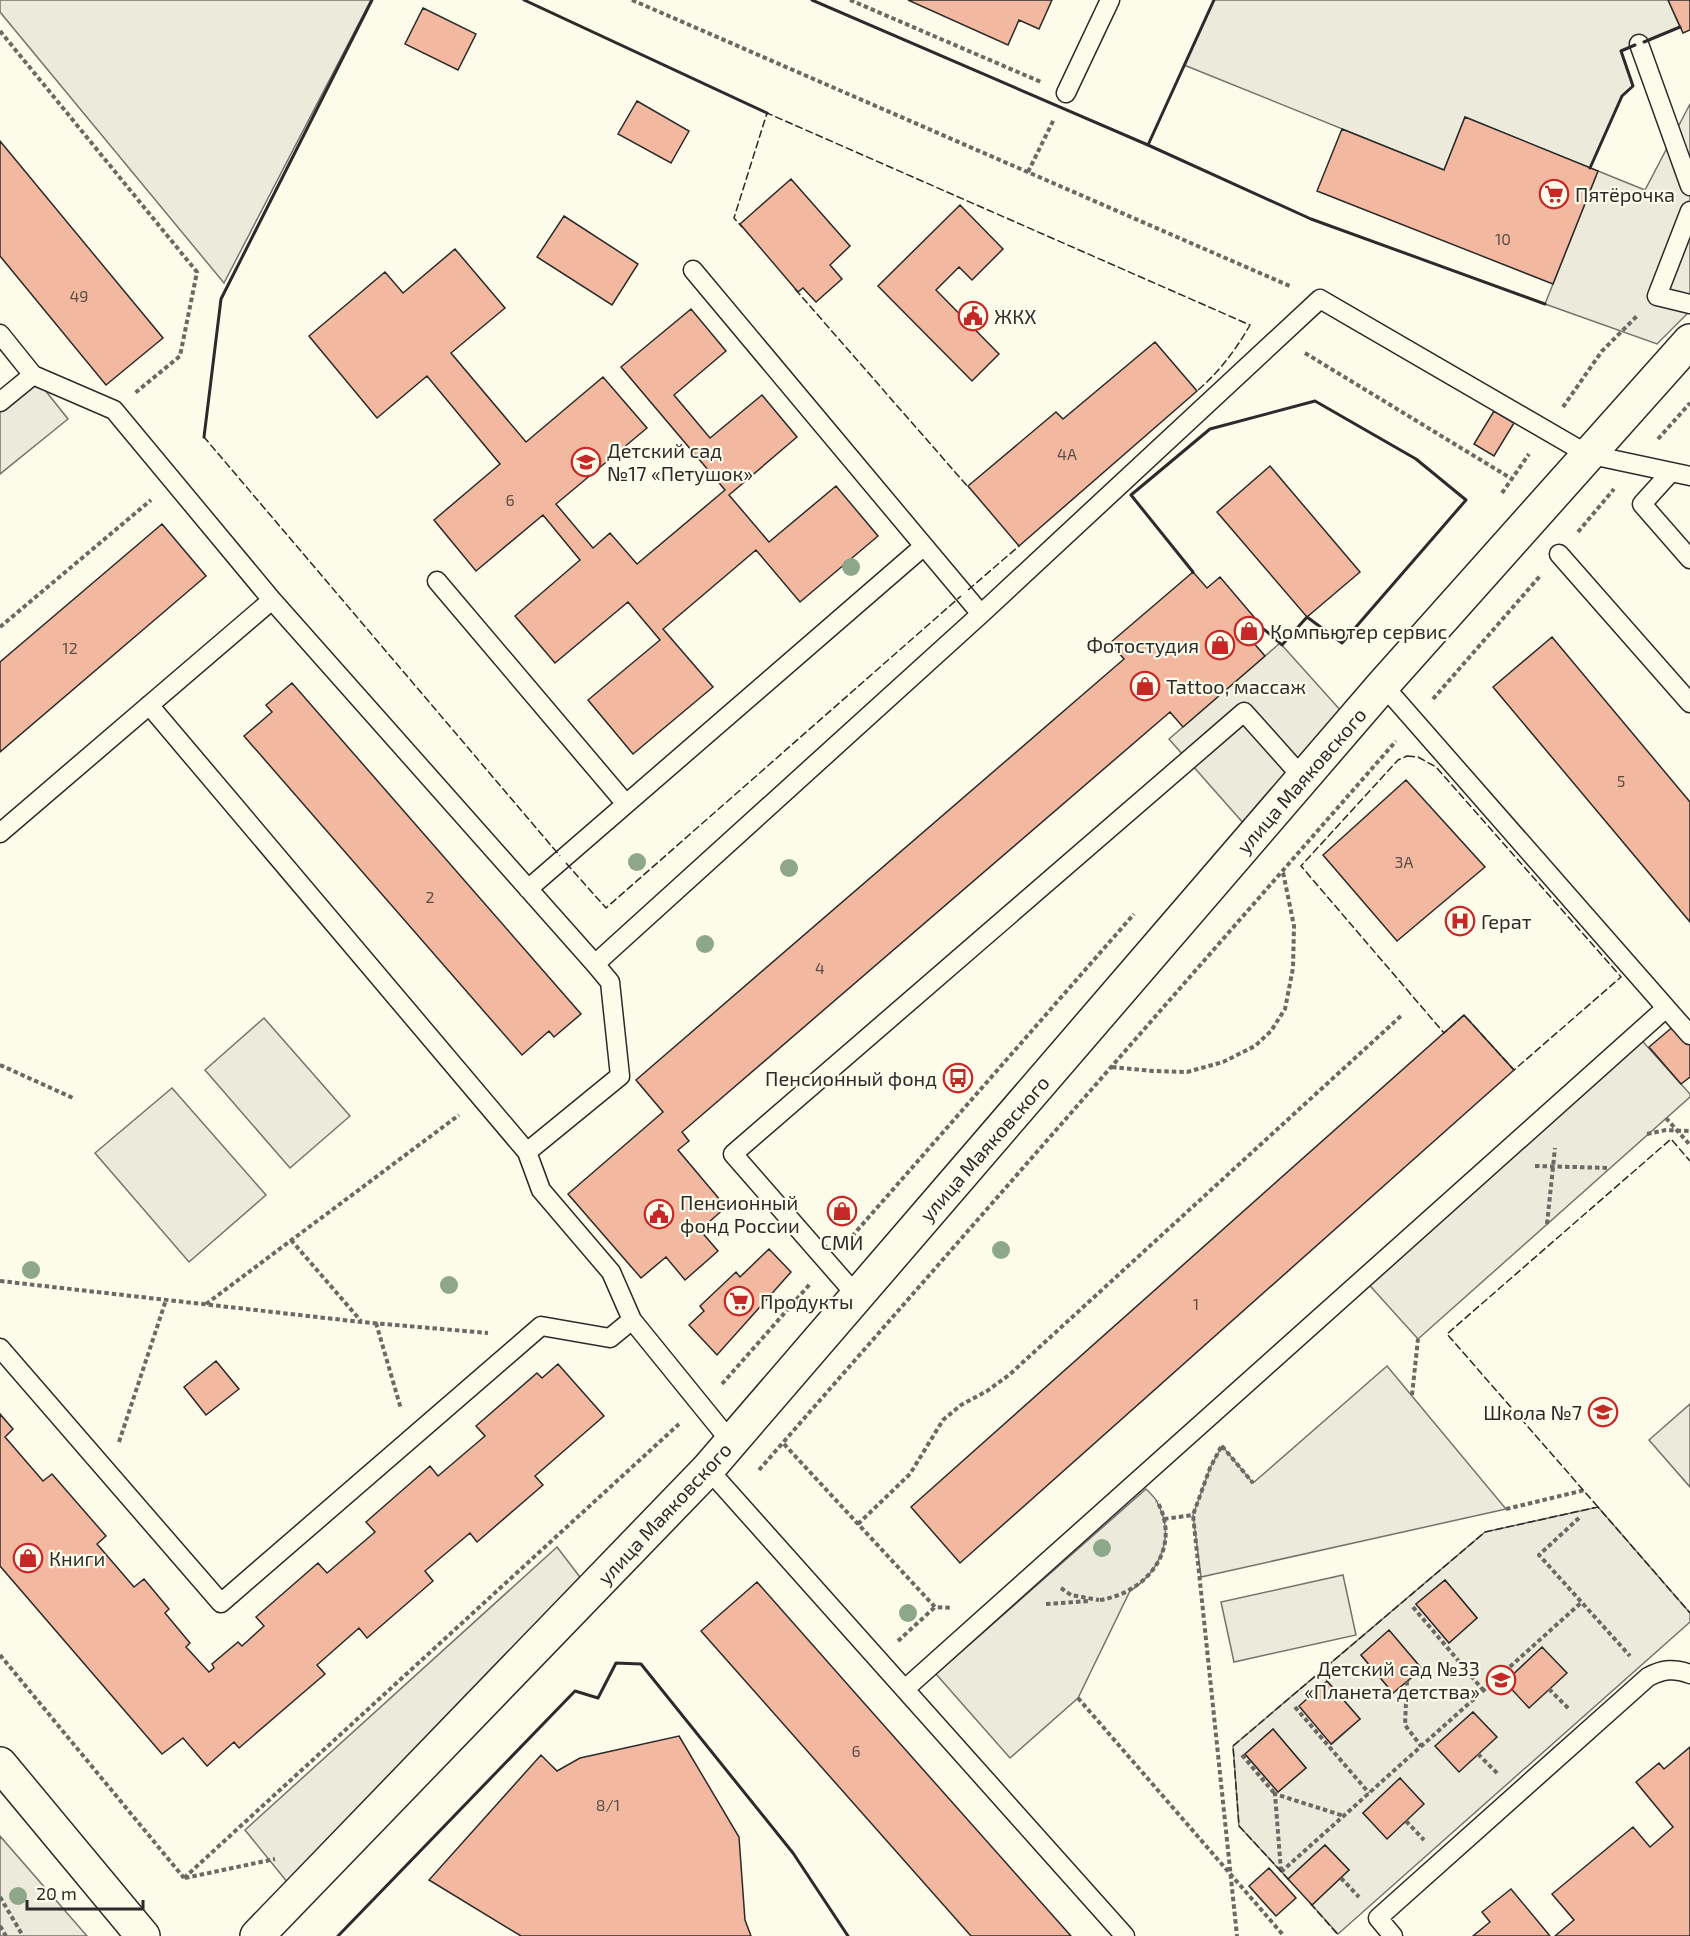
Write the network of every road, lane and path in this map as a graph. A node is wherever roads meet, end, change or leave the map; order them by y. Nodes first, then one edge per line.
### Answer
1 (632, 0) edge
2 (850, 0) edge
3 (1110, 0) edge
4 (0, 31) edge
5 (1639, 44) dead end
6 (1066, 93) junction
7 (1028, 172) junction
8 (1690, 186) edge
9 (1690, 211) edge
10 (693, 270) dead end
11 (1657, 296) junction
12 (1320, 299) junction
13 (1690, 304) edge
14 (0, 334) edge
15 (1279, 337) junction
16 (1690, 341) edge
17 (33, 375) junction
18 (0, 402) edge
19 (1690, 403) edge
20 (114, 410) junction
21 (1683, 412) junction
22 (1690, 414) edge
23 (1546, 430) junction
24 (1587, 454) junction
25 (1635, 464) junction
26 (1671, 472) junction
27 (1690, 476) edge
28 (1512, 478) junction
29 (155, 496) dead end
30 (1494, 502) dead end
31 (924, 546) junction
32 (1558, 554) junction
33 (1690, 559) edge
34 (436, 581) dead end
35 (272, 600) junction
36 (981, 614) junction
37 (0, 627) edge
38 (1383, 684) junction
39 (1690, 703) edge
40 (149, 705) junction
41 (1414, 721) junction
42 (1302, 778) junction
43 (626, 804) junction
44 (0, 833) edge
45 (1282, 871) junction
46 (528, 889) junction
47 (1139, 908) dead end
48 (595, 964) junction
49 (1666, 1008) junction
50 (1402, 1015) dead end
51 (1690, 1035) edge
52 (0, 1065) edge
53 (1112, 1066) junction
54 (73, 1098) dead end
55 (482, 1098) junction
56 (1560, 1102) junction
57 (1666, 1118) dead end
58 (1677, 1129) junction
59 (1690, 1131) edge
60 (1647, 1134) dead end
61 (1690, 1145) edge
62 (527, 1152) junction
63 (1491, 1164) junction
64 (1553, 1166) junction
65 (1610, 1168) dead end
66 (1547, 1224) dead end
67 (291, 1240) junction
68 (828, 1263) junction
69 (0, 1281) edge
70 (857, 1296) junction
71 (166, 1300) junction
72 (205, 1304) junction
73 (632, 1320) junction
74 (361, 1322) junction
75 (376, 1323) junction
76 (528, 1336) junction
77 (1418, 1339) dead end
78 (0, 1348) edge
79 (1412, 1395) dead end
80 (700, 1405) junction
81 (409, 1440) junction
82 (731, 1442) junction
83 (784, 1444) junction
84 (708, 1468) junction
85 (108, 1473) junction
86 (1139, 1480) junction
87 (1253, 1483) dead end
88 (1585, 1490) dead end
89 (734, 1497) junction
90 (1506, 1509) dead end
91 (1193, 1515) junction
92 (1580, 1518) dead end
93 (1163, 1519) junction
94 (858, 1524) junction
95 (1040, 1568) junction
96 (1582, 1602) junction
97 (935, 1607) junction
98 (1413, 1607) dead end
99 (957, 1608) dead end
100 (0, 1655) edge
101 (879, 1660) junction
102 (1690, 1674) edge
103 (1648, 1677) junction
104 (1407, 1681) dead end
105 (905, 1689) junction
106 (1483, 1690) junction
107 (1078, 1698) dead end
108 (1295, 1707) dead end
109 (1421, 1746) junction
110 (1242, 1755) dead end
111 (0, 1764) edge
112 (1369, 1793) junction
113 (1275, 1794) junction
114 (1344, 1816) junction
115 (275, 1859) dead end
116 (1230, 1874) junction
117 (184, 1878) junction
118 (0, 1897) edge
119 (0, 1926) edge
120 (6, 1936) edge
121 (23, 1936) edge
122 (143, 1936) edge
123 (257, 1936) edge
124 (1125, 1936) edge
125 (1237, 1936) edge
126 (1284, 1936) edge
127 (1394, 1936) edge

1 - 7 path
2 - 6 path
3 - 6 lane
4 - 20 path
5 - 8 lane
6 - 7 path
7 - 12 path
9 - 11 lane
10 - 31 lane
11 - 13 lane
11 - 23 path
12 - 15 lane
12 - 23 lane
14 - 17 lane
15 - 28 path
15 - 36 lane
16 - 24 street, улица Маяковского
17 - 18 lane
17 - 20 lane
19 - 21 path
20 - 35 lane
21 - 22 path
21 - 25 path
23 - 24 lane
23 - 28 path
24 - 25 lane
24 - 38 street, улица Маяковского
25 - 26 lane
25 - 32 path
26 - 27 lane
26 - 33 lane
28 - 30 path
29 - 37 path
31 - 36 lane
31 - 43 lane
32 - 39 lane
32 - 41 path
34 - 43 lane
35 - 40 lane
35 - 46 lane
36 - 48 lane
38 - 41 lane
38 - 42 street, улица Маяковского
40 - 44 lane
40 - 55 lane
41 - 45 path
41 - 49 lane
42 - 68 lane
42 - 70 street, улица Маяковского
43 - 46 lane
45 - 53 path
45 - 53 path
46 - 48 lane
47 - 68 path
48 - 62 lane
49 - 51 lane
49 - 56 lane
50 - 94 path
52 - 54 path
53 - 83 path
55 - 62 lane
55 - 67 path
56 - 63 lane
56 - 64 path
57 - 58 path
58 - 59 path
58 - 60 path
58 - 61 path
62 - 73 lane
63 - 64 path
63 - 86 lane
64 - 65 path
64 - 66 path
67 - 72 path
67 - 74 path
68 - 70 lane
68 - 80 path
69 - 71 path
70 - 82 street, улица Маяковского
71 - 72 path
71 - 85 path
72 - 74 path
73 - 76 lane
73 - 80 lane
74 - 75 path
75 - 76 path
75 - 81 path
76 - 81 lane
77 - 79 path
78 - 85 lane
80 - 82 lane
80 - 117 path
81 - 85 lane
82 - 84 street, улица Маяковского
83 - 89 path
83 - 94 path
84 - 89 lane
84 - 123 street, улица Маяковского
86 - 93 path
86 - 95 lane
87 - 91 path
88 - 90 path
89 - 101 lane
91 - 93 path
91 - 116 path
92 - 96 path
93 - 95 path
94 - 97 path
95 - 105 lane
96 - 103 path
96 - 106 path
97 - 99 path
97 - 101 path
98 - 106 path
100 - 117 path
101 - 105 lane
102 - 103 lane
103 - 127 lane
104 - 109 path
105 - 124 lane
106 - 109 path
107 - 116 path
108 - 112 path
109 - 112 path
110 - 113 path
111 - 122 street
112 - 114 path
113 - 114 path
113 - 114 path
115 - 117 path
116 - 125 path
116 - 126 path
118 - 121 path
119 - 120 path

